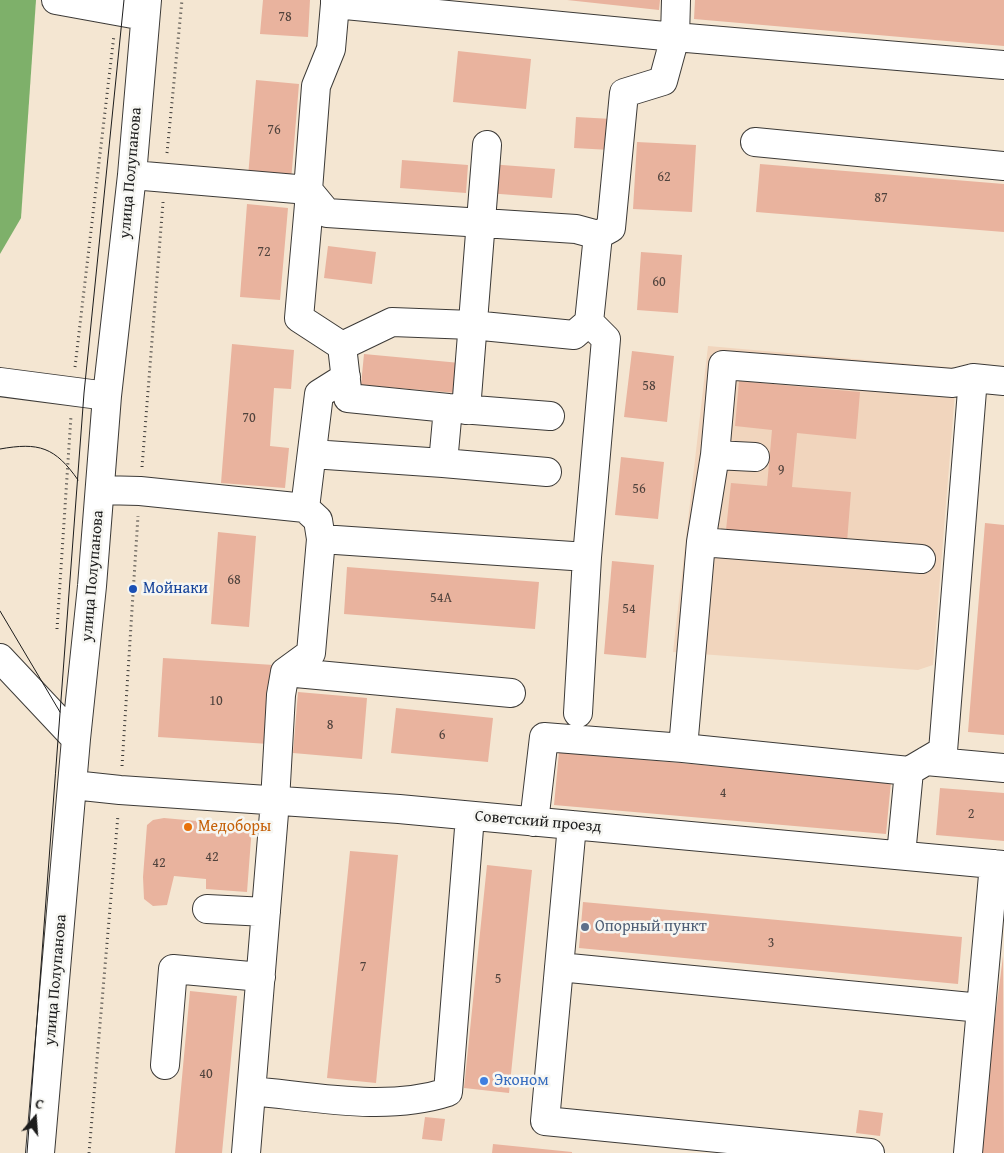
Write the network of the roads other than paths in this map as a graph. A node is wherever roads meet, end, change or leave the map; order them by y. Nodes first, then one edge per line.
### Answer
1 (56, 0) edge
2 (676, 0) edge
3 (335, 2) edge
4 (145, 8) edge
5 (675, 37) junction
6 (1004, 65) edge
7 (755, 142) dead end
8 (487, 145) dead end
9 (1004, 166) edge
10 (132, 175) junction
11 (309, 192) junction
12 (480, 223) junction
13 (598, 235) junction
14 (589, 322) junction
15 (472, 325) junction
16 (342, 346) junction
17 (346, 377) junction
18 (973, 378) junction
19 (1004, 381) edge
20 (0, 382) edge
21 (107, 396) junction
22 (457, 409) junction
23 (550, 416) dead end
24 (312, 454) junction
25 (715, 455) junction
26 (755, 457) dead end
27 (442, 463) junction
28 (547, 472) dead end
29 (100, 490) junction
30 (305, 508) junction
31 (321, 539) junction
32 (702, 542) junction
33 (587, 557) junction
34 (921, 559) dead end
35 (0, 658) edge
36 (285, 672) junction
37 (511, 693) dead end
38 (578, 713) dead end
39 (76, 739) junction
40 (683, 748) junction
41 (918, 766) junction
42 (1004, 768) edge
43 (72, 785) junction
44 (275, 801) junction
45 (470, 816) junction
46 (534, 822) junction
47 (572, 825) junction
48 (901, 856) junction
49 (999, 865) edge
50 (207, 909) dead end
51 (266, 912) junction
52 (559, 967) junction
53 (261, 976) junction
54 (981, 1008) junction
55 (165, 1065) dead end
56 (252, 1091) junction
57 (40, 1153) edge
58 (246, 1153) edge
59 (870, 1153) edge
60 (968, 1153) edge

1 - 4 street
2 - 5 street
3 - 5 street
3 - 11 street
4 - 10 street, улица Полупанова
5 - 6 street
5 - 13 street
7 - 9 street
8 - 12 street
10 - 11 street
10 - 21 street, улица Полупанова
11 - 12 street
11 - 16 street
12 - 13 street
12 - 15 street
13 - 14 street
14 - 15 street
14 - 33 street
15 - 16 street
15 - 22 street
16 - 17 street
17 - 22 street
17 - 24 street
18 - 19 street
18 - 25 street
18 - 41 street
20 - 21 street
21 - 29 street, улица Полупанова
22 - 23 street
22 - 27 street
24 - 27 street
24 - 30 street
25 - 26 street
25 - 32 street
27 - 28 street
29 - 30 street
29 - 39 street, улица Полупанова
30 - 31 street
31 - 33 street
31 - 36 street
32 - 34 street
32 - 40 street
33 - 38 street
35 - 39 street
36 - 37 street
36 - 44 street
39 - 43 street, улица Полупанова
40 - 41 street
40 - 46 street
41 - 42 street
41 - 48 street
43 - 44 street, Советский проезд
43 - 57 street, улица Полупанова
44 - 45 street, Советский проезд
44 - 51 street
45 - 46 street, Советский проезд
45 - 56 street
46 - 47 street, Советский проезд
47 - 48 street, Советский проезд
47 - 52 street
48 - 49 street, Советский проезд
49 - 54 street
50 - 51 street
51 - 53 street
52 - 54 street
52 - 59 street
53 - 55 street
53 - 56 street
54 - 60 street
56 - 58 street

